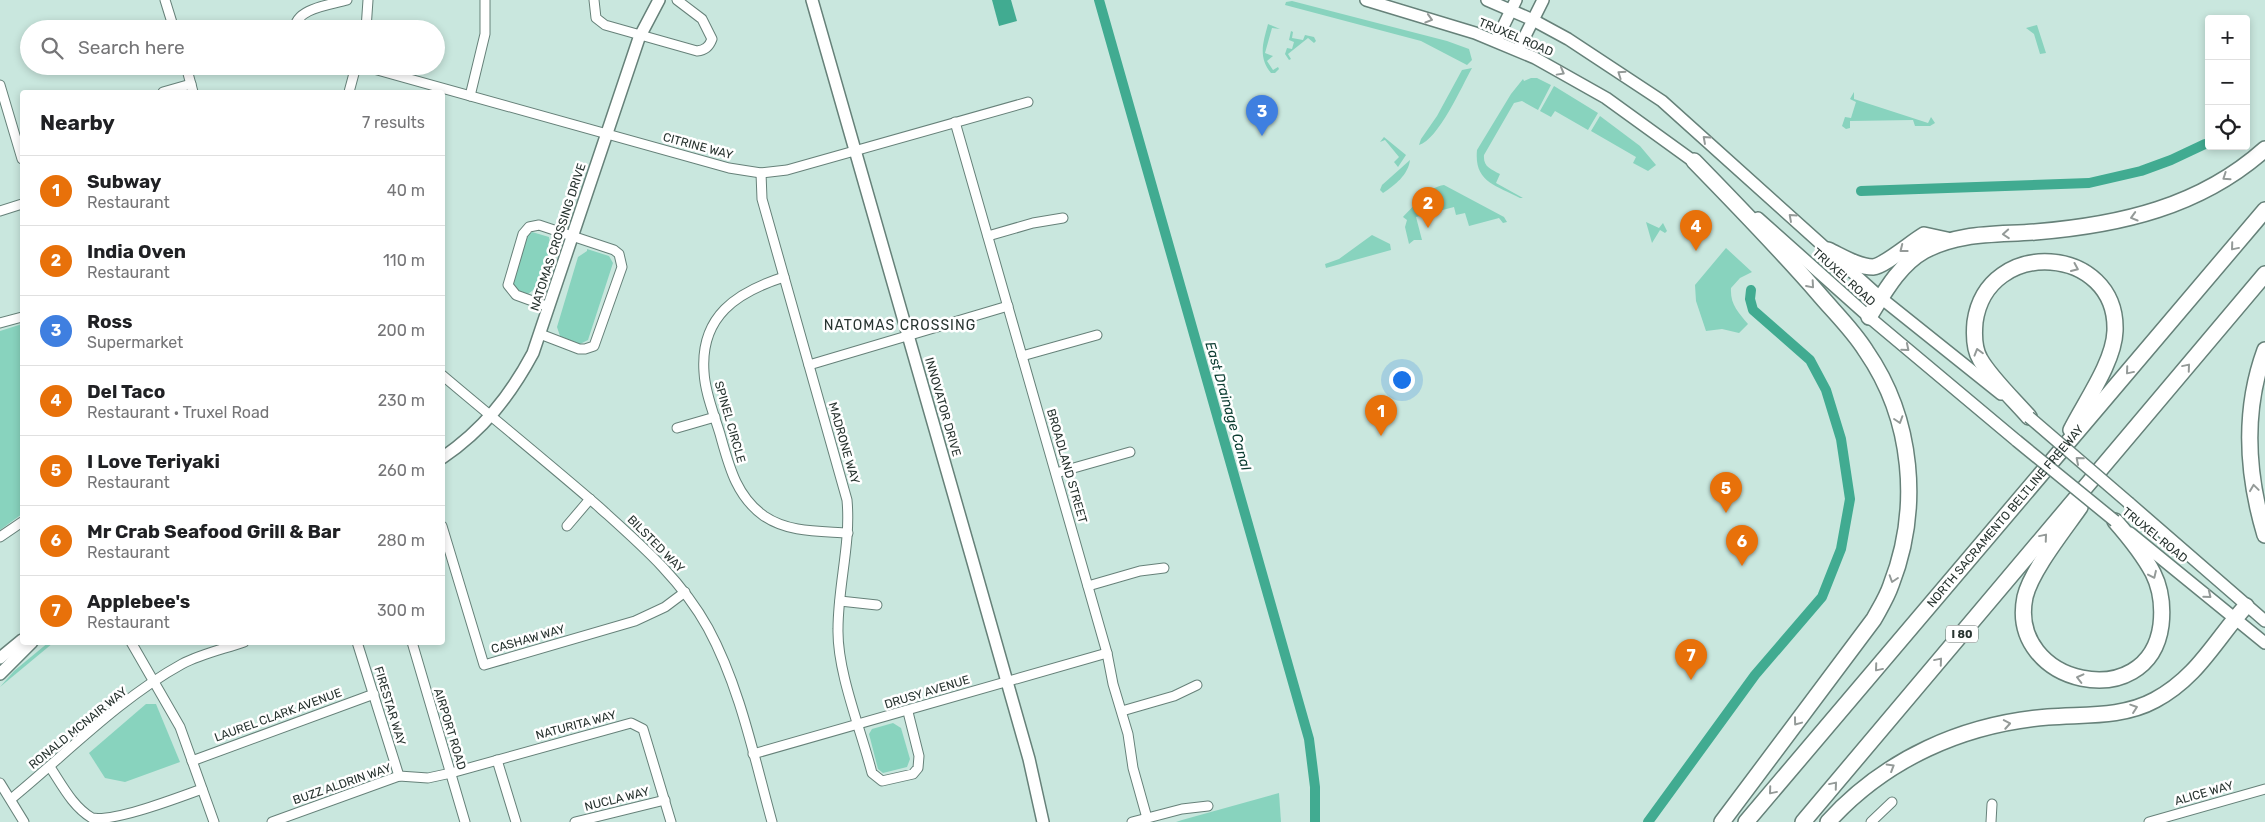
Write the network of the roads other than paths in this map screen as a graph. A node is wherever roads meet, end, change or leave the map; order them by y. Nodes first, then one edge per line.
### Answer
1 (165, 0) edge
2 (347, 0) edge
3 (368, 0) edge
4 (485, 0) edge
5 (594, 0) edge
6 (659, 0) edge
7 (677, 0) edge
8 (812, 0) edge
9 (1366, 0) edge
10 (1487, 0) edge
11 (1543, 0) edge
12 (1514, 5) edge
13 (171, 20) edge
14 (296, 20) edge
15 (367, 20) edge
16 (1533, 20) junction
17 (641, 35) junction
18 (1496, 40) junction
19 (1518, 50) junction
20 (188, 75) edge
21 (354, 75) edge
22 (395, 75) edge
23 (0, 85) edge
24 (192, 88) edge
25 (178, 90) edge
26 (350, 90) edge
27 (470, 96) junction
28 (1028, 102) dead end
29 (955, 122) junction
30 (19, 134) edge
31 (607, 134) junction
32 (2265, 149) edge
33 (855, 150) junction
34 (1694, 161) junction
35 (761, 172) junction
36 (20, 205) edge
37 (2265, 210) edge
38 (0, 211) edge
39 (1063, 218) dead end
40 (573, 236) junction
41 (988, 236) junction
42 (1947, 240) junction
43 (1828, 250) junction
44 (2265, 274) edge
45 (784, 277) junction
46 (1881, 298) junction
47 (1008, 306) junction
48 (549, 307) junction
49 (1869, 316) junction
50 (20, 318) edge
51 (0, 323) edge
52 (540, 334) junction
53 (1097, 335) dead end
54 (908, 336) junction
55 (2265, 350) edge
56 (1022, 356) junction
57 (809, 365) junction
58 (445, 378) edge
59 (491, 416) junction
60 (715, 417) junction
61 (2029, 417) junction
62 (677, 428) dead end
63 (2122, 445) junction
64 (1130, 452) dead end
65 (445, 456) edge
66 (2056, 457) junction
67 (1056, 473) junction
68 (590, 499) junction
69 (2116, 521) junction
70 (20, 523) edge
71 (566, 526) dead end
72 (848, 533) junction
73 (2265, 535) edge
74 (445, 536) edge
75 (0, 537) edge
76 (1164, 568) dead end
77 (1088, 586) junction
78 (685, 592) junction
79 (840, 601) junction
80 (878, 605) dead end
81 (2246, 606) junction
82 (2235, 618) junction
83 (2265, 621) edge
84 (20, 642) edge
85 (2265, 643) edge
86 (29, 645) edge
87 (133, 645) edge
88 (236, 645) edge
89 (358, 645) edge
90 (413, 645) edge
91 (1107, 653) junction
92 (0, 658) edge
93 (0, 674) edge
94 (1007, 681) junction
95 (156, 682) junction
96 (1197, 685) dead end
97 (374, 694) junction
98 (1122, 711) junction
99 (908, 712) junction
100 (860, 725) junction
101 (753, 754) junction
102 (192, 760) junction
103 (497, 760) junction
104 (50, 767) junction
105 (451, 774) junction
106 (398, 776) junction
107 (0, 784) edge
108 (202, 788) junction
109 (2265, 788) edge
110 (10, 799) junction
111 (665, 800) junction
112 (1892, 802) dead end
113 (1992, 804) dead end
114 (1208, 806) dead end
115 (1147, 818) junction
116 (24, 822) edge
117 (214, 822) edge
118 (272, 822) edge
119 (465, 822) edge
120 (516, 822) edge
121 (575, 822) edge
122 (671, 822) edge
123 (772, 822) edge
124 (1043, 822) edge
125 (1132, 822) edge
126 (1722, 822) edge
127 (1746, 822) edge
128 (1803, 822) edge
129 (1828, 822) edge
130 (1871, 822) edge
131 (1992, 822) edge
132 (2149, 822) edge

1 - 13 street
2 - 14 street
3 - 15 street
4 - 27 street
5 - 17 street
6 - 17 main road, NATOMAS CROSSING DRIVE
7 - 17 street
8 - 33 main road, INNOVATOR DRIVE
9 -> 18 main road, TRUXEL ROAD
10 - 12 main road, TRUXEL ROAD
11 - 16 main road
12 - 16 main road, TRUXEL ROAD
12 - 18 main road
16 - 19 main road
43 -> 16 main road, TRUXEL ROAD
17 - 31 main road, NATOMAS CROSSING DRIVE
18 - 19 main road, TRUXEL ROAD
19 -> 34 main road, TRUXEL ROAD
20 - 24 street
21 - 26 street
22 - 27 street, CITRINE WAY
23 - 30 street
24 - 25 street
27 - 31 street, CITRINE WAY
28 - 29 street, CITRINE WAY
29 - 33 street, CITRINE WAY
29 - 41 street, BROADLAND STREET
31 - 35 street, CITRINE WAY
31 - 40 main road, NATOMAS CROSSING DRIVE
32 -> 42 highway
33 - 35 street, CITRINE WAY
33 - 54 main road, INNOVATOR DRIVE
34 - 49 main road, TRUXEL ROAD
34 -> 126 highway
35 - 45 street, MADRONE WAY
36 - 38 street
37 -> 66 highway, NORTH SACRAMENTO BELTLINE FREEWAY
39 - 41 street
40 - 48 main road, NATOMAS CROSSING DRIVE
40 - 48 street
40 - 52 street
41 - 47 street, BROADLAND STREET
42 -> 43 highway
42 - 46 highway
43 - 46 main road, TRUXEL ROAD
63 -> 44 highway, I 80
45 - 57 street, MADRONE WAY
45 - 60 street, SPINEL CIRCLE
46 - 49 highway
46 - 61 main road, TRUXEL ROAD
47 - 54 street
47 - 56 street, BROADLAND STREET
48 - 52 main road, NATOMAS CROSSING DRIVE
49 -> 69 main road, TRUXEL ROAD, bridge
50 - 51 street
52 - 59 main road, NATOMAS CROSSING DRIVE
53 - 56 street
54 - 57 street
54 - 94 main road, INNOVATOR DRIVE
73 -> 55 highway
56 - 67 street, BROADLAND STREET
57 - 72 street, MADRONE WAY
58 - 59 street, BILSTED WAY
59 - 65 main road, NATOMAS CROSSING DRIVE
59 - 68 street, BILSTED WAY
60 - 62 street
60 - 72 street, SPINEL CIRCLE
61 -> 66 highway
81 -> 61 main road, TRUXEL ROAD, bridge
69 -> 63 highway
128 -> 63 highway, I 80
64 - 67 street
66 -> 127 highway, NORTH SACRAMENTO BELTLINE FREEWAY
67 - 77 street, BROADLAND STREET
68 - 71 street
68 - 78 street, BILSTED WAY
69 -> 82 main road, TRUXEL ROAD
70 - 75 street
72 - 79 street, MADRONE WAY
74 - 78 street, CASHAW WAY
76 - 77 street
77 - 91 street, BROADLAND STREET
78 - 101 street, BILSTED WAY
79 - 80 street
79 - 100 street, MADRONE WAY
81 - 82 highway
81 - 83 main road, TRUXEL ROAD
82 - 85 main road, TRUXEL ROAD
129 -> 82 highway
84 - 92 main road
86 - 93 main road
87 - 95 street
88 - 95 street, RONALD MCNAIR WAY
89 - 97 street, FIRESTAR WAY
90 - 105 street, AIRPORT ROAD
91 - 94 street, DRUSY AVENUE
91 - 98 street, BROADLAND STREET
94 - 99 street, DRUSY AVENUE
94 - 124 main road, INNOVATOR DRIVE
95 - 102 street
95 - 104 street, RONALD MCNAIR WAY
96 - 98 street
97 - 102 street, LAUREL CLARK AVENUE
97 - 106 street, FIRESTAR WAY
98 - 115 street, BROADLAND STREET
99 - 100 street, DRUSY AVENUE
99 - 100 street, MADRONE WAY
100 - 101 street, DRUSY AVENUE
101 - 123 street, BILSTED WAY
102 - 108 street
103 - 105 street, NATURITA WAY
103 - 111 street, NATURITA WAY
103 - 120 street
104 - 108 street
104 - 110 street, RONALD MCNAIR WAY
105 - 106 street, BUZZ ALDRIN WAY
105 - 119 street, AIRPORT ROAD
106 - 118 street, BUZZ ALDRIN WAY
107 - 110 street
108 - 117 street
109 - 132 street, ALICE WAY
110 - 116 street
111 - 121 street, NUCLA WAY
111 - 122 street, NATURITA WAY
112 - 130 street
113 - 131 street
114 - 115 street
115 - 125 street

